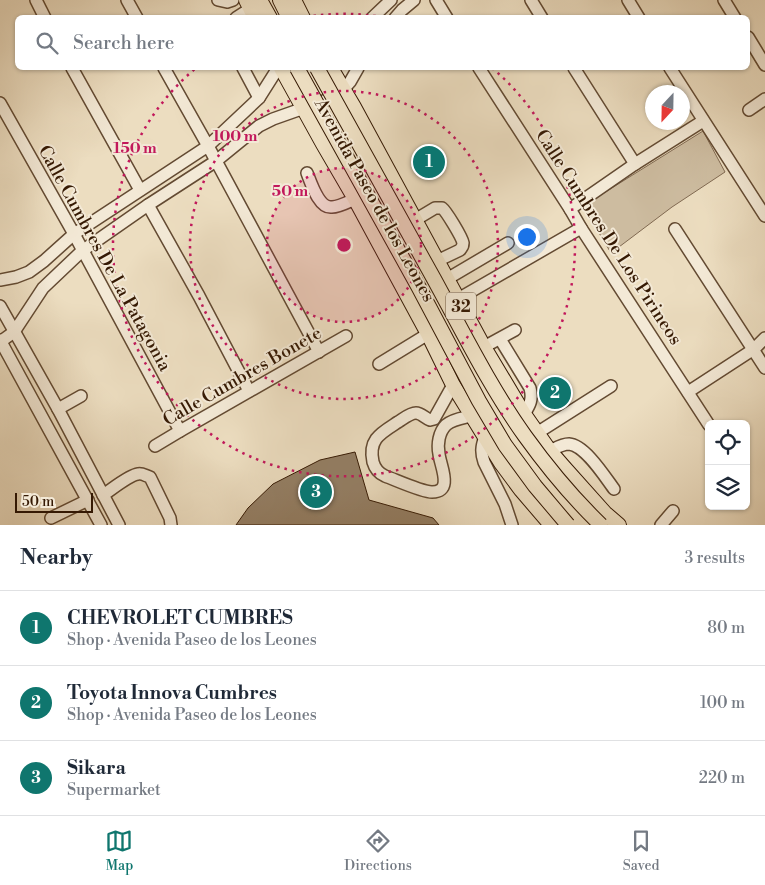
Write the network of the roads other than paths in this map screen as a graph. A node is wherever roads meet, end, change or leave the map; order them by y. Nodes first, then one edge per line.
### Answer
1 (36, 0) edge
2 (127, 0) edge
3 (218, 0) edge
4 (233, 0) edge
5 (280, 0) edge
6 (391, 0) edge
7 (414, 0) edge
8 (436, 0) edge
9 (531, 0) edge
10 (628, 0) edge
11 (724, 0) edge
12 (253, 7) edge
13 (296, 9) edge
14 (44, 15) edge
15 (135, 15) edge
16 (241, 15) edge
17 (265, 15) edge
18 (375, 15) edge
19 (398, 15) edge
20 (445, 15) edge
21 (540, 15) edge
22 (636, 15) edge
23 (733, 15) edge
24 (750, 40) edge
25 (765, 65) edge
26 (73, 70) edge
27 (165, 70) edge
28 (244, 70) edge
29 (279, 70) edge
30 (281, 70) edge
31 (298, 70) edge
32 (318, 70) edge
33 (332, 70) edge
34 (357, 70) edge
35 (480, 70) edge
36 (575, 70) edge
37 (671, 70) edge
38 (343, 90) junction
39 (259, 98) junction
40 (765, 99) edge
41 (0, 103) edge
42 (304, 109) junction
43 (749, 110) dead end
44 (703, 120) junction
45 (366, 129) junction
46 (322, 144) junction
47 (208, 146) junction
48 (216, 162) junction
49 (635, 164) junction
50 (307, 173) dead end
51 (140, 190) junction
52 (355, 199) junction
53 (148, 205) junction
54 (570, 209) junction
55 (765, 216) edge
56 (415, 220) junction
57 (581, 228) junction
58 (675, 229) dead end
59 (74, 234) junction
60 (508, 243) dead end
61 (82, 250) junction
62 (437, 261) junction
63 (447, 279) junction
64 (0, 280) edge
65 (458, 299) junction
66 (0, 306) edge
67 (515, 330) dead end
68 (14, 332) junction
69 (428, 334) junction
70 (346, 336) dead end
71 (765, 338) edge
72 (500, 339) junction
73 (0, 341) edge
74 (484, 347) junction
75 (754, 349) junction
76 (319, 352) junction
77 (379, 364) dead end
78 (765, 368) edge
79 (453, 385) junction
80 (611, 386) dead end
81 (249, 391) junction
82 (688, 392) junction
83 (81, 396) dead end
84 (58, 409) junction
85 (524, 414) junction
86 (472, 416) junction
87 (706, 420) edge
88 (180, 431) junction
89 (537, 433) junction
90 (485, 438) junction
91 (155, 446) dead end
92 (550, 451) junction
93 (614, 489) dead end
94 (103, 495) junction
95 (88, 500) junction
96 (673, 511) dead end
97 (51, 518) dead end
98 (101, 525) edge
99 (119, 525) edge
100 (171, 525) edge
101 (512, 525) edge
102 (551, 525) edge
103 (568, 525) edge
104 (601, 525) edge
105 (620, 525) edge
106 (661, 525) edge

1 - 14 street
2 - 15 street
3 - 4 street
5 - 13 main road
6 - 18 street
7 - 19 street
8 - 20 street
9 - 21 street
10 - 22 street
11 - 23 street
12 - 16 street
12 - 17 main road
24 - 25 street
26 - 51 street
27 - 47 street
28 - 39 street
29 - 39 street
30 - 42 main road, Avenida Paseo de los Leones / 32
31 - 103 main road, bridge
32 - 104 main road, bridge
33 - 38 main road, Avenida Paseo de los Leones / 32
34 - 38 street
35 - 54 street, Calle Cumbres De Los Pirineos
36 - 49 street
37 - 44 street
38 - 42 street
38 - 45 main road, Avenida Paseo de los Leones / 32
39 - 47 street
40 - 43 street
41 - 59 street, Calle Cumbres De La Patagonia
42 - 46 main road, Avenida Paseo de los Leones / 32
42 - 48 street
44 - 49 street
44 - 55 street
45 - 46 main road
45 - 56 main road, Avenida Paseo de los Leones / 32
46 - 52 main road, Avenida Paseo de los Leones / 32
47 - 48 street
47 - 51 street
48 - 53 street
48 - 76 street
49 - 54 street
50 - 52 street
51 - 59 street
52 - 69 main road, Avenida Paseo de los Leones / 32
53 - 61 street
53 - 81 street
54 - 57 street, Calle Cumbres De Los Pirineos
56 - 62 main road, Avenida Paseo de los Leones / 32
56 - 62 street
57 - 65 street
57 - 82 street, Calle Cumbres De Los Pirineos
58 - 75 street
59 - 61 street, Calle Cumbres De La Patagonia
59 - 64 street
60 - 63 street
61 - 68 street
61 - 88 street, Calle Cumbres De La Patagonia
62 - 63 main road, Avenida Paseo de los Leones / 32
63 - 65 main road, Avenida Paseo de los Leones / 32
65 - 74 main road, Avenida Paseo de los Leones / 32
66 - 68 street
67 - 72 street
68 - 73 street
68 - 84 street
69 - 77 street
69 - 79 main road, Avenida Paseo de los Leones / 32
70 - 76 street, Calle Cumbres Bonete
71 - 75 street
72 - 74 street
72 - 85 street
73 - 95 street
74 - 85 main road, Avenida Paseo de los Leones / 32
75 - 78 street
75 - 82 street
76 - 81 street, Calle Cumbres Bonete
79 - 86 main road, Avenida Paseo de los Leones / 32
79 - 86 street
80 - 89 street
81 - 88 street, Calle Cumbres Bonete
82 - 87 street, Calle Cumbres De Los Pirineos
83 - 84 street
84 - 94 street
85 - 89 main road, Avenida Paseo de los Leones / 32
86 - 90 main road, Avenida Paseo de los Leones / 32
88 - 91 street, Calle Cumbres Bonete
89 - 92 main road, Avenida Paseo de los Leones / 32
90 - 101 street
90 - 102 main road, Avenida Paseo de los Leones / 32
92 - 93 street
92 - 105 main road, Avenida Paseo de los Leones / 32
94 - 99 street
94 - 100 street
95 - 97 street
95 - 98 street
96 - 106 street

